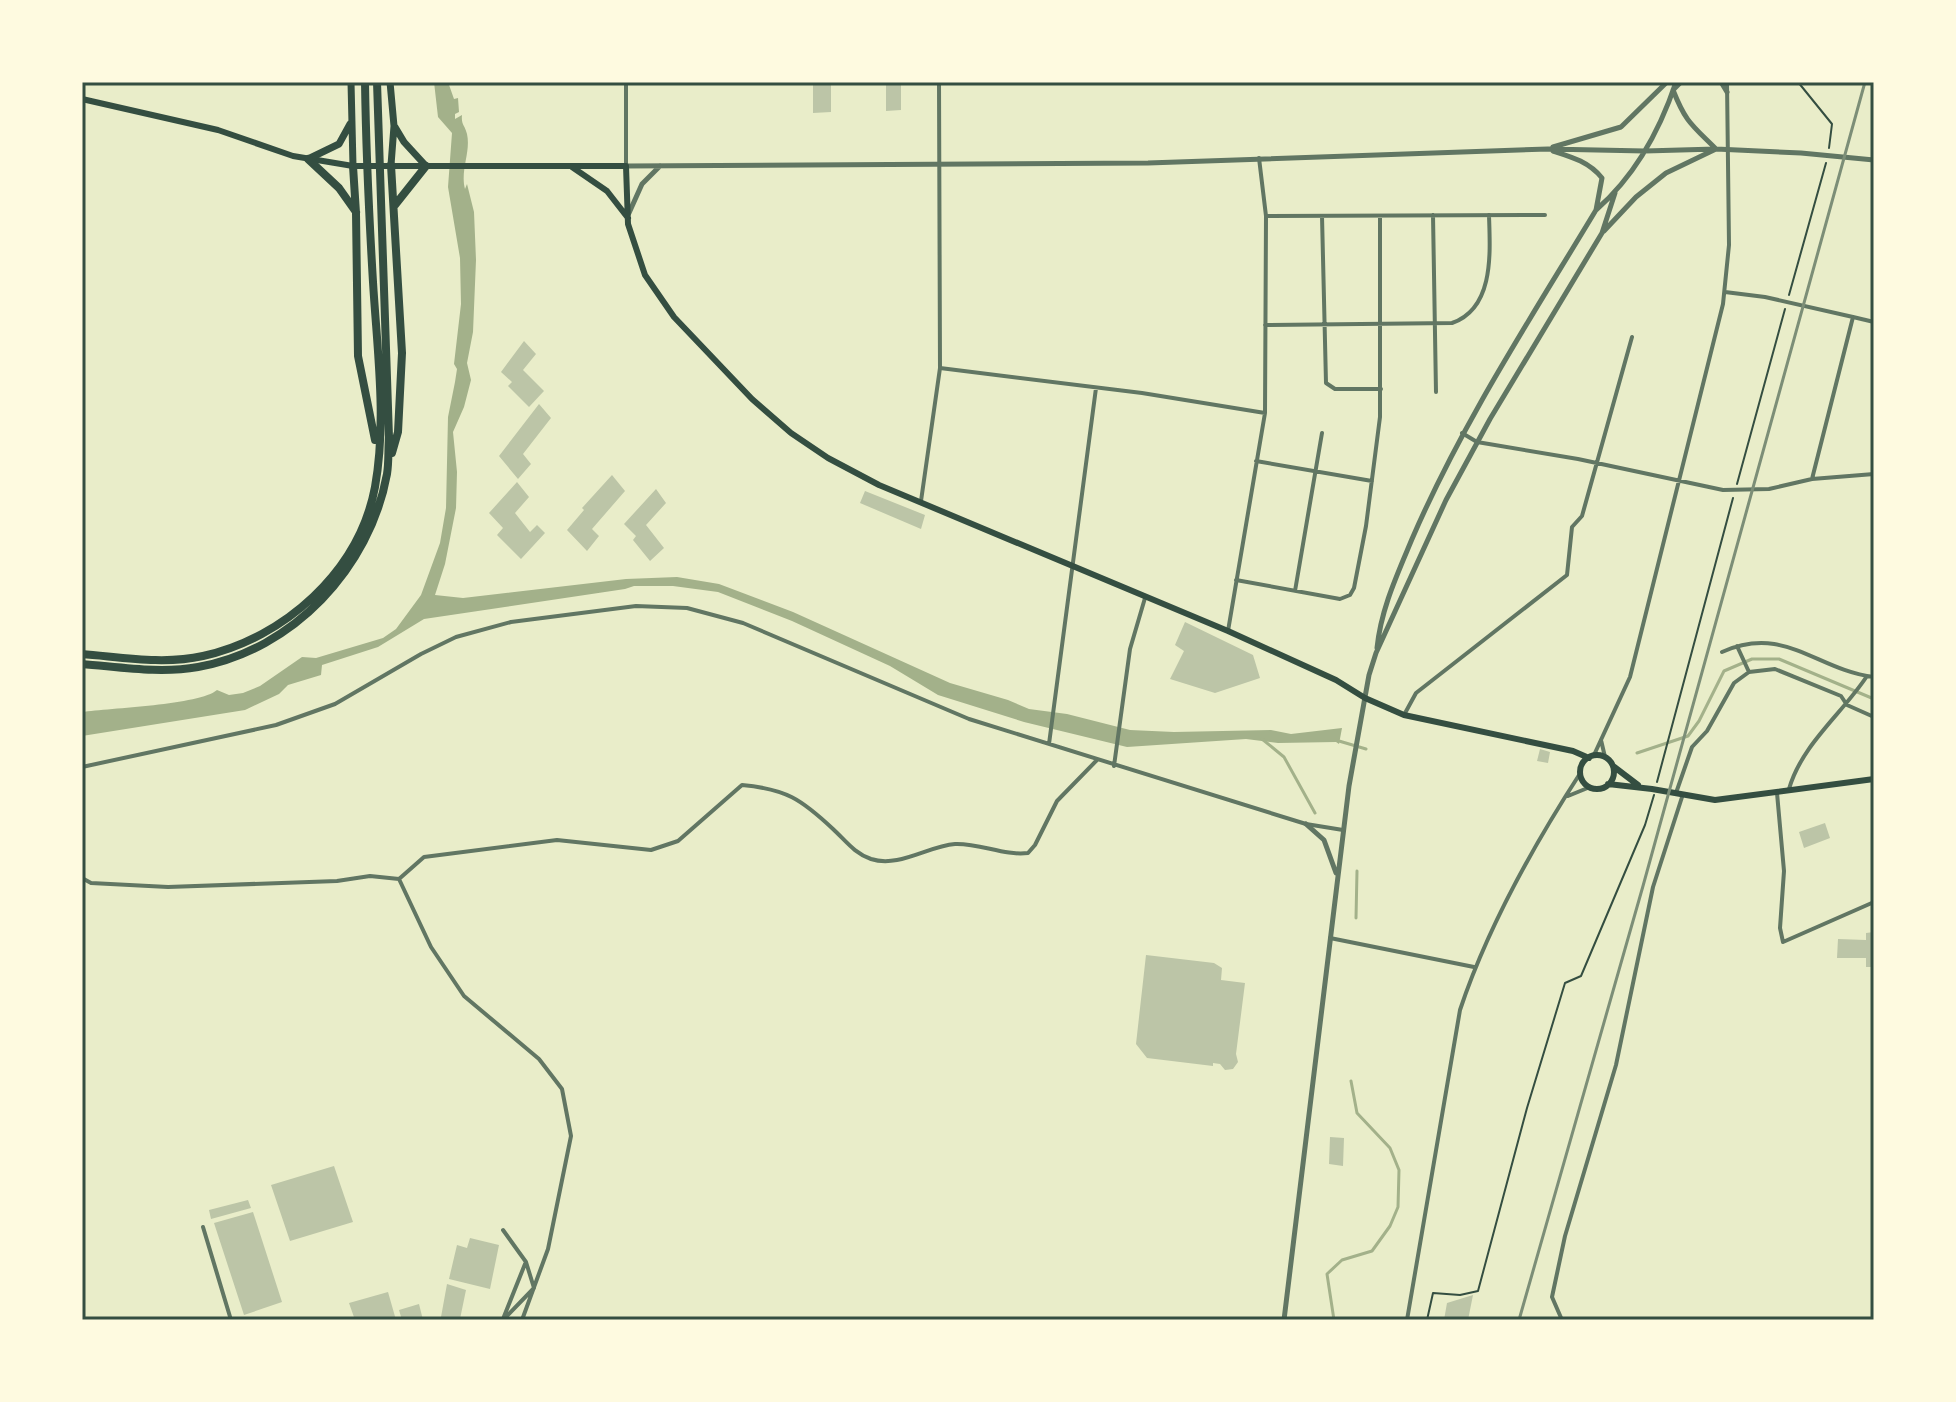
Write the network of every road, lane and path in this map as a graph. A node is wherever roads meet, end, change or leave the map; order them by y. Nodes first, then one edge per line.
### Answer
1 (351, 82) edge
2 (365, 82) edge
3 (377, 82) edge
4 (390, 82) edge
5 (626, 82) edge
6 (939, 82) edge
7 (1667, 82) edge
8 (1679, 82) edge
9 (1724, 82) edge
10 (1798, 82) edge
11 (1673, 90) junction
12 (1727, 92) joint
13 (82, 99) edge
14 (351, 123) junction
15 (394, 126) junction
16 (1548, 149) junction
17 (1716, 149) junction
18 (1645, 151) junction
19 (1259, 158) junction
20 (308, 159) junction
21 (1874, 160) edge
22 (939, 163) junction
23 (391, 165) junction
24 (353, 166) junction
25 (426, 166) junction
26 (626, 166) junction
27 (660, 166) junction
28 (572, 167) junction
29 (1615, 193) junction
30 (394, 206) junction
31 (1596, 210) junction
32 (356, 213) junction
33 (1433, 215) junction
34 (1489, 215) junction
35 (1545, 215) dead end
36 (1266, 216) junction
37 (1322, 216) junction
38 (1380, 216) junction
39 (628, 218) junction
40 (1602, 233) junction
41 (1725, 292) junction
42 (1789, 297) dead end
43 (1785, 309) dead end
44 (1853, 317) junction
45 (1874, 322) edge
46 (1435, 323) junction
47 (1382, 324) junction
48 (1265, 325) junction
49 (1324, 325) junction
50 (1632, 337) dead end
51 (940, 368) junction
52 (1096, 388) junction
53 (1381, 389) junction
54 (1436, 392) dead end
55 (1265, 413) junction
56 (1322, 433) dead end
57 (1462, 433) junction
58 (1477, 442) junction
59 (378, 453) junction
60 (1256, 461) junction
61 (1595, 463) junction
62 (1317, 472) junction
63 (387, 473) junction
64 (1874, 474) edge
65 (1812, 479) junction
66 (1372, 481) junction
67 (1679, 482) junction
68 (921, 501) junction
69 (1072, 565) junction
70 (1236, 580) junction
71 (1295, 591) junction
72 (1145, 598) junction
73 (1228, 631) junction
74 (1737, 646) junction
75 (1722, 652) dead end
76 (1376, 653) junction
77 (82, 654) edge
78 (82, 664) edge
79 (1748, 670) junction
80 (1867, 676) junction
81 (1874, 677) edge
82 (1365, 698) junction
83 (1848, 702) junction
84 (1404, 715) junction
85 (1874, 717) edge
86 (1601, 740) junction
87 (1049, 744) junction
88 (1591, 756) junction
89 (1605, 757) junction
90 (1097, 760) junction
91 (1114, 766) junction
92 (1613, 766) junction
93 (82, 767) edge
94 (1581, 772) junction
95 (1874, 779) edge
96 (1657, 782) dead end
97 (1608, 784) junction
98 (1590, 787) junction
99 (1641, 787) junction
100 (1788, 791) junction
101 (1777, 793) junction
102 (1680, 794) junction
103 (1653, 796) dead end
104 (1563, 800) junction
105 (1306, 824) junction
106 (1343, 830) junction
107 (82, 878) edge
108 (1337, 878) junction
109 (399, 879) junction
110 (1874, 902) edge
111 (1330, 938) junction
112 (1474, 967) junction
113 (203, 1227) dead end
114 (503, 1230) dead end
115 (526, 1262) junction
116 (534, 1288) junction
117 (231, 1320) edge
118 (503, 1320) edge
119 (522, 1320) edge
120 (1284, 1320) edge
121 (1407, 1320) edge
122 (1427, 1320) edge
123 (1562, 1320) edge

1 - 14 highway
2 - 59 highway
3 - 63 highway
4 - 15 highway
5 - 26 street
6 - 22 street
7 - 16 street
8 - 11 street
9 - 12 street
10 - 42 path
11 - 17 street
11 - 18 street
12 - 41 street
13 - 20 main road
14 - 20 highway
14 - 24 highway
15 - 23 highway
15 - 25 highway
16 - 18 street
16 - 19 street
16 - 31 street
17 - 18 street
17 - 21 street
17 - 40 street
18 - 29 street
19 - 22 street
19 - 36 street
20 - 24 main road
20 - 32 highway
22 - 27 street
22 - 51 street
23 - 24 main road
23 - 25 main road
23 - 30 highway
24 - 32 highway
25 - 28 main road
25 - 30 highway
26 - 27 street
26 - 28 main road
26 - 39 main road
27 - 39 street
28 - 39 main road
29 - 31 street
29 - 40 street
30 - 63 highway
31 - 57 street
32 - 59 highway
33 - 34 street
33 - 38 street
33 - 46 street
34 - 35 street
34 - 46 street
36 - 37 street
36 - 48 street
37 - 38 street
37 - 49 street
38 - 47 street
39 - 68 main road
40 - 58 street
41 - 44 street
41 - 67 street
43 - 96 path
44 - 45 street
44 - 65 street
46 - 47 street
46 - 54 street
47 - 49 street
47 - 53 street
48 - 49 street
48 - 55 street
49 - 53 street
50 - 61 street
51 - 52 street
51 - 68 street
52 - 55 street
52 - 69 street
53 - 66 street
55 - 60 street
56 - 62 street
57 - 58 street
57 - 76 street
58 - 61 street
58 - 76 street
59 - 77 highway
60 - 62 street
60 - 70 street
61 - 67 street
61 - 84 street
62 - 66 street
62 - 71 street
63 - 78 highway
64 - 65 street
65 - 67 street
66 - 71 street
67 - 86 street
68 - 69 main road
69 - 72 main road
69 - 87 street
70 - 71 street
70 - 73 street
72 - 73 main road
72 - 91 street
73 - 82 main road
74 - 75 street
74 - 79 street
74 - 80 street
76 - 82 street
79 - 83 street
79 - 102 street
80 - 81 street
80 - 83 street
82 - 84 main road
82 - 106 street
83 - 85 street
83 - 100 street
84 - 88 main road
86 - 88 street
86 - 89 street
87 - 90 street
87 - 93 street
88 - 89 main road
88 - 94 main road
89 - 92 main road
90 - 91 street
90 - 109 street
91 - 105 street
92 - 97 main road
92 - 99 main road
94 - 98 main road
94 - 104 street
95 - 100 main road
97 - 98 main road
97 - 99 main road
98 - 104 street
99 - 102 main road
100 - 101 main road
101 - 102 main road
101 - 110 street
102 - 123 street
103 - 122 path
104 - 112 street
105 - 106 street
105 - 108 street
106 - 108 street
107 - 109 street
108 - 111 street
109 - 116 street
111 - 112 street
111 - 120 street
112 - 121 street
113 - 117 street
114 - 115 street
115 - 116 street
115 - 118 street
116 - 118 street
116 - 119 street

